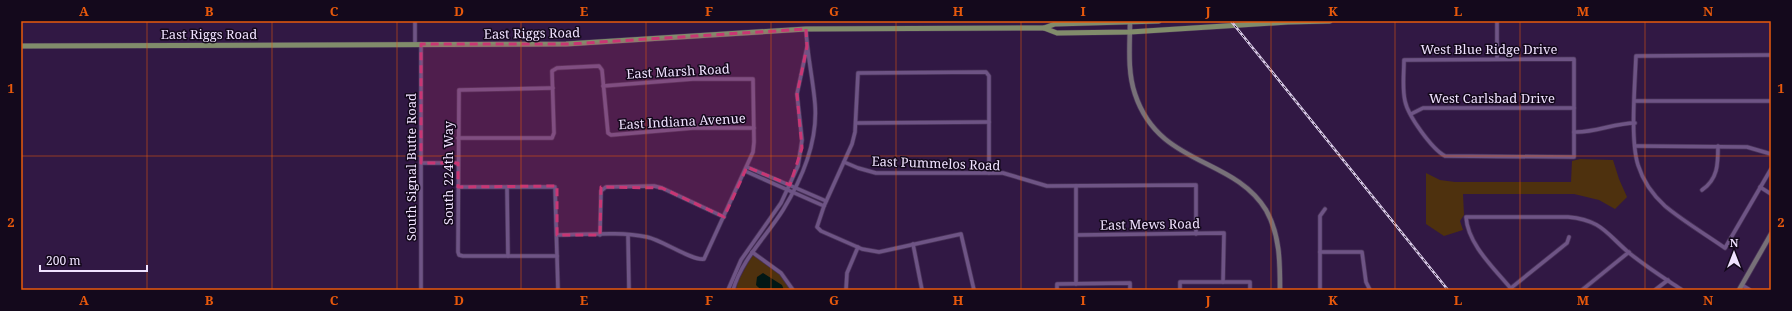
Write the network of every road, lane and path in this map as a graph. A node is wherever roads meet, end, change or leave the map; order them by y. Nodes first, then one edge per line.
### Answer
1 (415, 21) edge
2 (1159, 21) edge
3 (1330, 21) edge
4 (1497, 21) edge
5 (1130, 22) edge
6 (1044, 28) junction
7 (806, 29) junction
8 (1130, 32) junction
9 (415, 44) junction
10 (421, 44) junction
11 (21, 46) edge
12 (807, 47) junction
13 (1771, 56) edge
14 (1497, 59) junction
15 (604, 86) junction
16 (553, 88) junction
17 (1635, 101) junction
18 (1771, 101) edge
19 (1574, 108) junction
20 (1411, 114) junction
21 (857, 122) junction
22 (989, 122) junction
23 (1635, 124) junction
24 (754, 128) junction
25 (1574, 132) junction
26 (458, 138) junction
27 (1635, 146) junction
28 (1718, 146) junction
29 (1771, 154) edge
30 (844, 162) junction
31 (421, 163) junction
32 (458, 163) junction
33 (746, 169) junction
34 (1771, 169) edge
35 (989, 173) junction
36 (790, 185) junction
37 (507, 186) junction
38 (1076, 186) junction
39 (458, 187) junction
40 (1760, 187) junction
41 (795, 188) junction
42 (788, 190) junction
43 (1702, 190) dead end
44 (792, 192) junction
45 (1771, 194) edge
46 (826, 201) junction
47 (824, 206) junction
48 (1325, 209) dead end
49 (724, 217) junction
50 (1196, 234) junction
51 (1771, 234) edge
52 (557, 235) junction
53 (600, 235) junction
54 (628, 235) junction
55 (1077, 235) junction
56 (1569, 237) dead end
57 (913, 244) junction
58 (858, 247) junction
59 (749, 249) junction
60 (753, 252) junction
61 (1320, 252) junction
62 (1629, 252) junction
63 (508, 256) junction
64 (557, 256) junction
65 (1668, 280) junction
66 (1223, 282) junction
67 (1076, 284) junction
68 (1741, 288) edge
69 (1512, 289) edge
70 (421, 290) edge
71 (558, 290) edge
72 (629, 290) edge
73 (728, 290) edge
74 (733, 290) edge
75 (793, 290) edge
76 (846, 290) edge
77 (922, 290) edge
78 (974, 290) edge
79 (1057, 290) edge
80 (1130, 290) edge
81 (1180, 290) edge
82 (1250, 290) edge
83 (1280, 290) edge
84 (1320, 290) edge
85 (1370, 290) edge
86 (1582, 290) edge
87 (1655, 290) edge
88 (1682, 290) edge
89 (1750, 290) edge

1 - 9 street
2 - 5 main road, East Riggs Road
3 - 8 main road, East Riggs Road
4 - 14 street
5 - 6 main road, East Riggs Road
5 - 8 main road
6 - 7 main road, East Riggs Road
6 - 8 main road, East Riggs Road
7 - 10 main road, East Riggs Road
7 - 12 street
8 - 83 main road
9 - 10 main road, East Riggs Road
9 - 11 main road, East Riggs Road
10 - 31 street, South Signal Butte Road
12 - 36 street
12 - 41 street
13 - 17 street
14 - 19 street, West Blue Ridge Drive
14 - 20 street, West Blue Ridge Drive
15 - 16 street
15 - 24 street, East Indiana Avenue
15 - 24 street, East Marsh Road
16 - 26 street, South 224th Way
16 - 26 street
17 - 18 street
17 - 23 street
19 - 20 street, West Carlsbad Drive
19 - 25 street
20 - 25 street
21 - 22 street
21 - 22 street
21 - 30 street
22 - 35 street
23 - 25 street
23 - 27 street
24 - 33 street
26 - 32 street, South 224th Way
27 - 28 street
27 - 40 street
28 - 29 street
28 - 43 street
30 - 35 street, East Pummelos Road
30 - 46 street
31 - 32 street
31 - 70 street, South Signal Butte Road
32 - 39 street, South 224th Way
33 - 36 street
33 - 42 street
33 - 49 street
34 - 40 street
35 - 38 street, East Pummelos Road
36 - 41 street
36 - 42 street
37 - 39 street
37 - 52 street
37 - 63 street
38 - 50 street, East Pummelos Road
38 - 55 street
39 - 63 street, South 224th Way
40 - 45 street
41 - 44 street
41 - 46 street
42 - 44 street
42 - 59 street
44 - 47 street
44 - 60 street
46 - 47 street
47 - 58 street
48 - 61 street
49 - 53 street
49 - 54 street
50 - 55 street, East Mews Road
50 - 66 street, East Mews Road
51 - 68 main road
52 - 53 street
52 - 64 street
53 - 54 street
54 - 72 street
55 - 67 street
56 - 69 street
57 - 58 street
57 - 77 street
57 - 78 street
58 - 76 street
59 - 60 street
59 - 73 street
60 - 74 street
60 - 75 street
61 - 84 street
61 - 85 street
62 - 65 street
62 - 69 street
62 - 86 street
63 - 64 street
64 - 71 street
65 - 87 street
65 - 88 street
66 - 81 street
66 - 82 street
67 - 79 street
67 - 80 street
68 - 89 street

